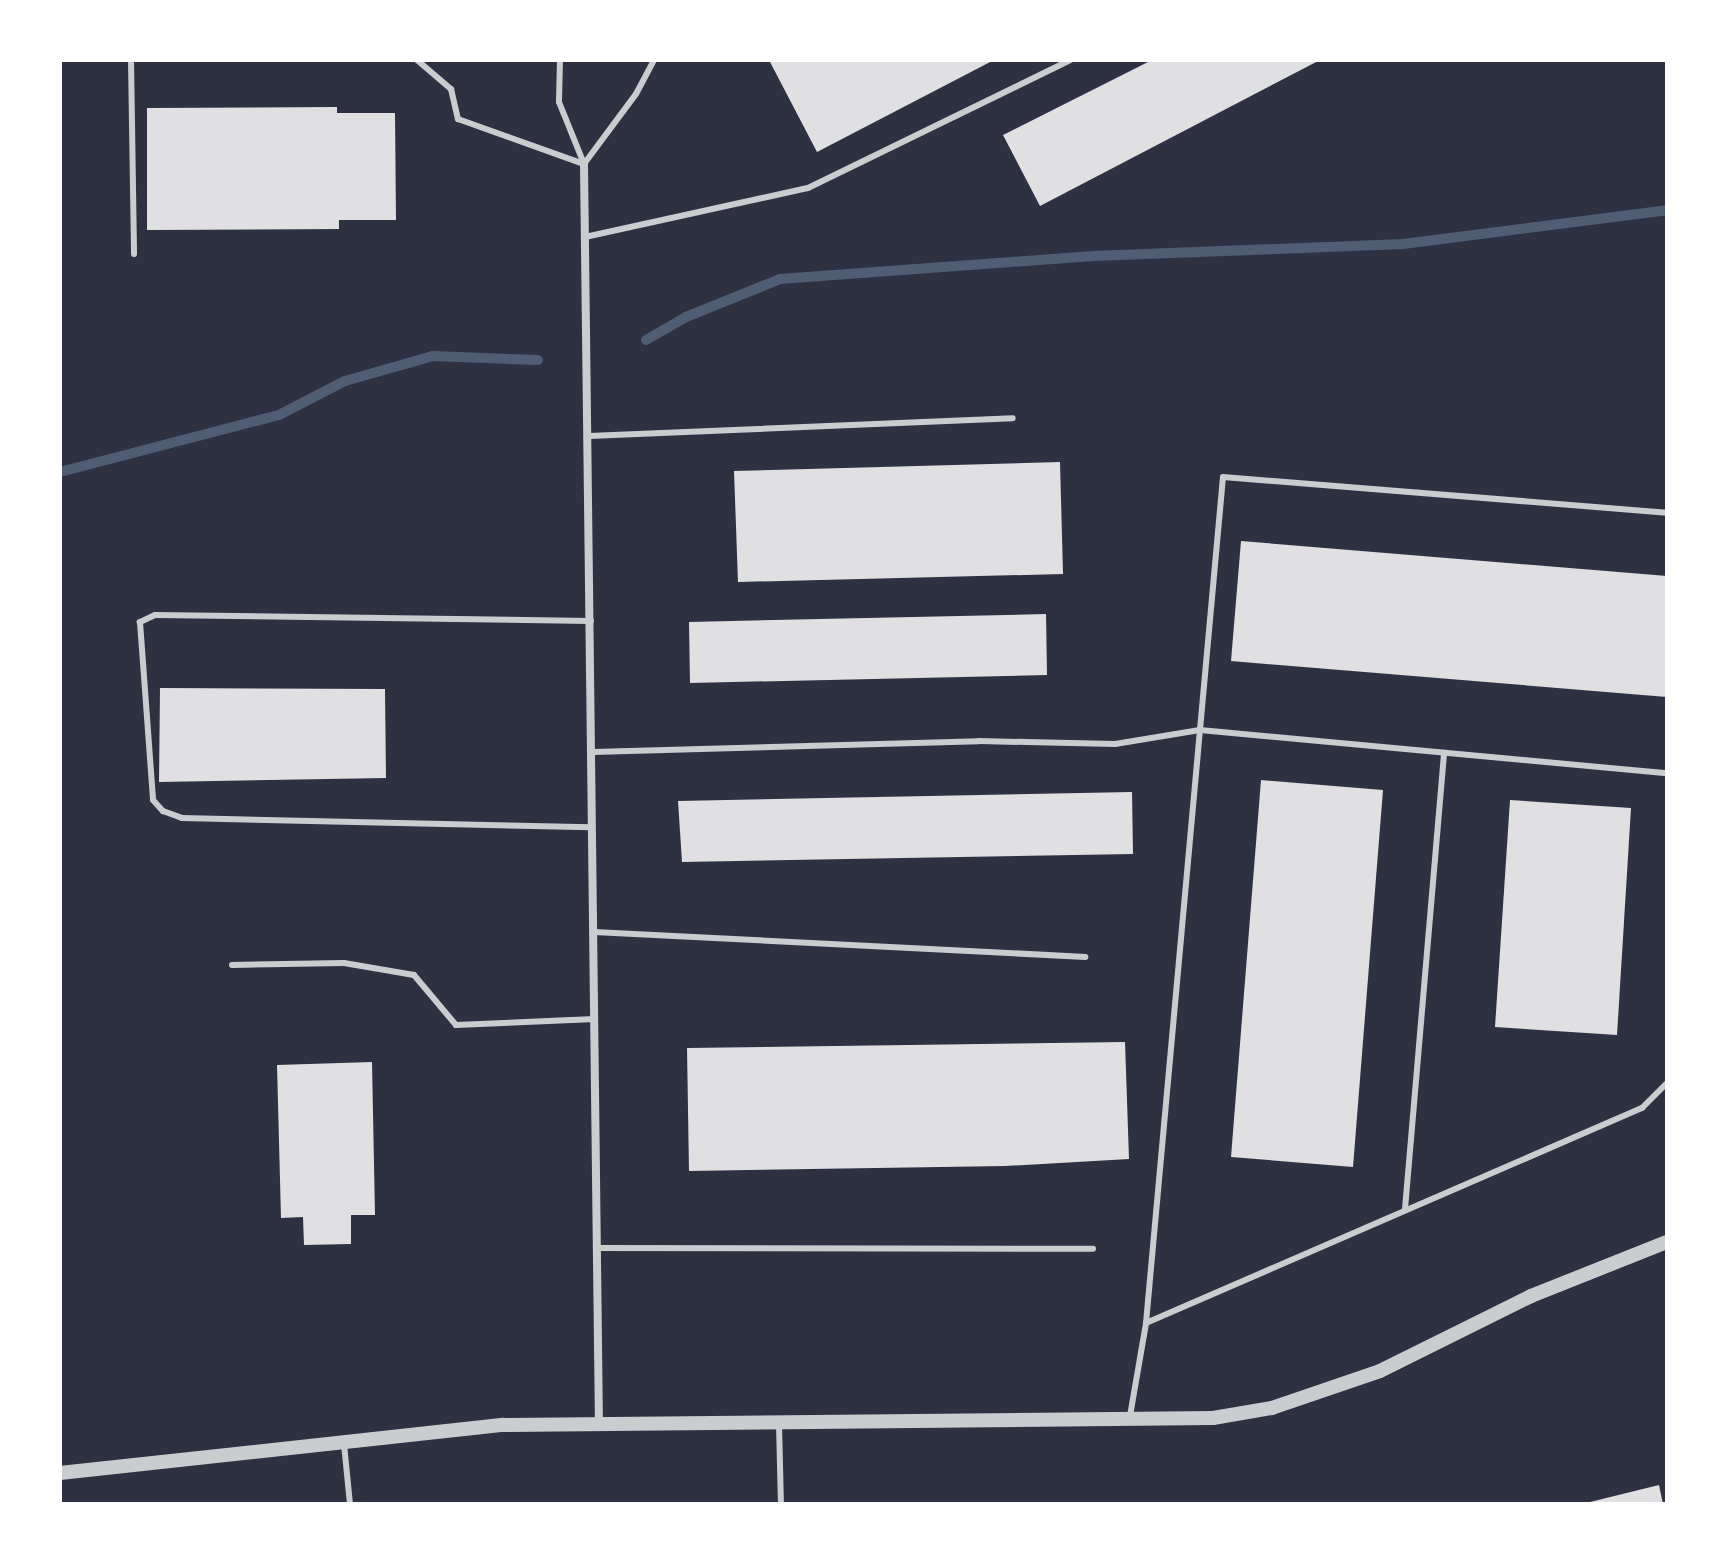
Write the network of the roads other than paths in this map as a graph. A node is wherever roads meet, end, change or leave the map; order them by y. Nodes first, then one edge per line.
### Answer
1 (131, 60) edge
2 (417, 60) edge
3 (560, 60) edge
4 (654, 60) edge
5 (1070, 60) edge
6 (584, 164) junction
7 (585, 237) junction
8 (134, 254) dead end
9 (1013, 418) dead end
10 (589, 436) junction
11 (1667, 513) edge
12 (591, 621) junction
13 (1200, 730) junction
14 (593, 752) junction
15 (1444, 753) junction
16 (1667, 773) edge
17 (592, 827) junction
18 (594, 932) junction
19 (1085, 957) dead end
20 (232, 965) dead end
21 (595, 1019) junction
22 (1667, 1083) edge
23 (1405, 1209) junction
24 (1667, 1242) edge
25 (597, 1248) junction
26 (1093, 1249) dead end
27 (1146, 1323) junction
28 (1129, 1420) junction
29 (599, 1421) junction
30 (779, 1421) junction
31 (343, 1440) junction
32 (60, 1473) edge
33 (350, 1504) edge
34 (781, 1504) edge

1 - 8 lane
2 - 6 lane
3 - 6 lane
4 - 6 lane
5 - 7 lane
6 - 7 street
7 - 10 street
9 - 10 lane
10 - 12 street
11 - 13 lane
12 - 14 street
12 - 17 lane
13 - 14 lane
13 - 15 lane
13 - 27 lane
14 - 17 street
15 - 16 lane
15 - 23 lane
17 - 18 street
18 - 19 lane
18 - 21 street
20 - 21 lane
21 - 25 street
22 - 23 lane
23 - 27 lane
24 - 28 street
25 - 26 lane
25 - 29 street
27 - 28 lane
28 - 30 street
29 - 30 street
29 - 31 street
30 - 34 lane
31 - 32 street
31 - 33 lane

